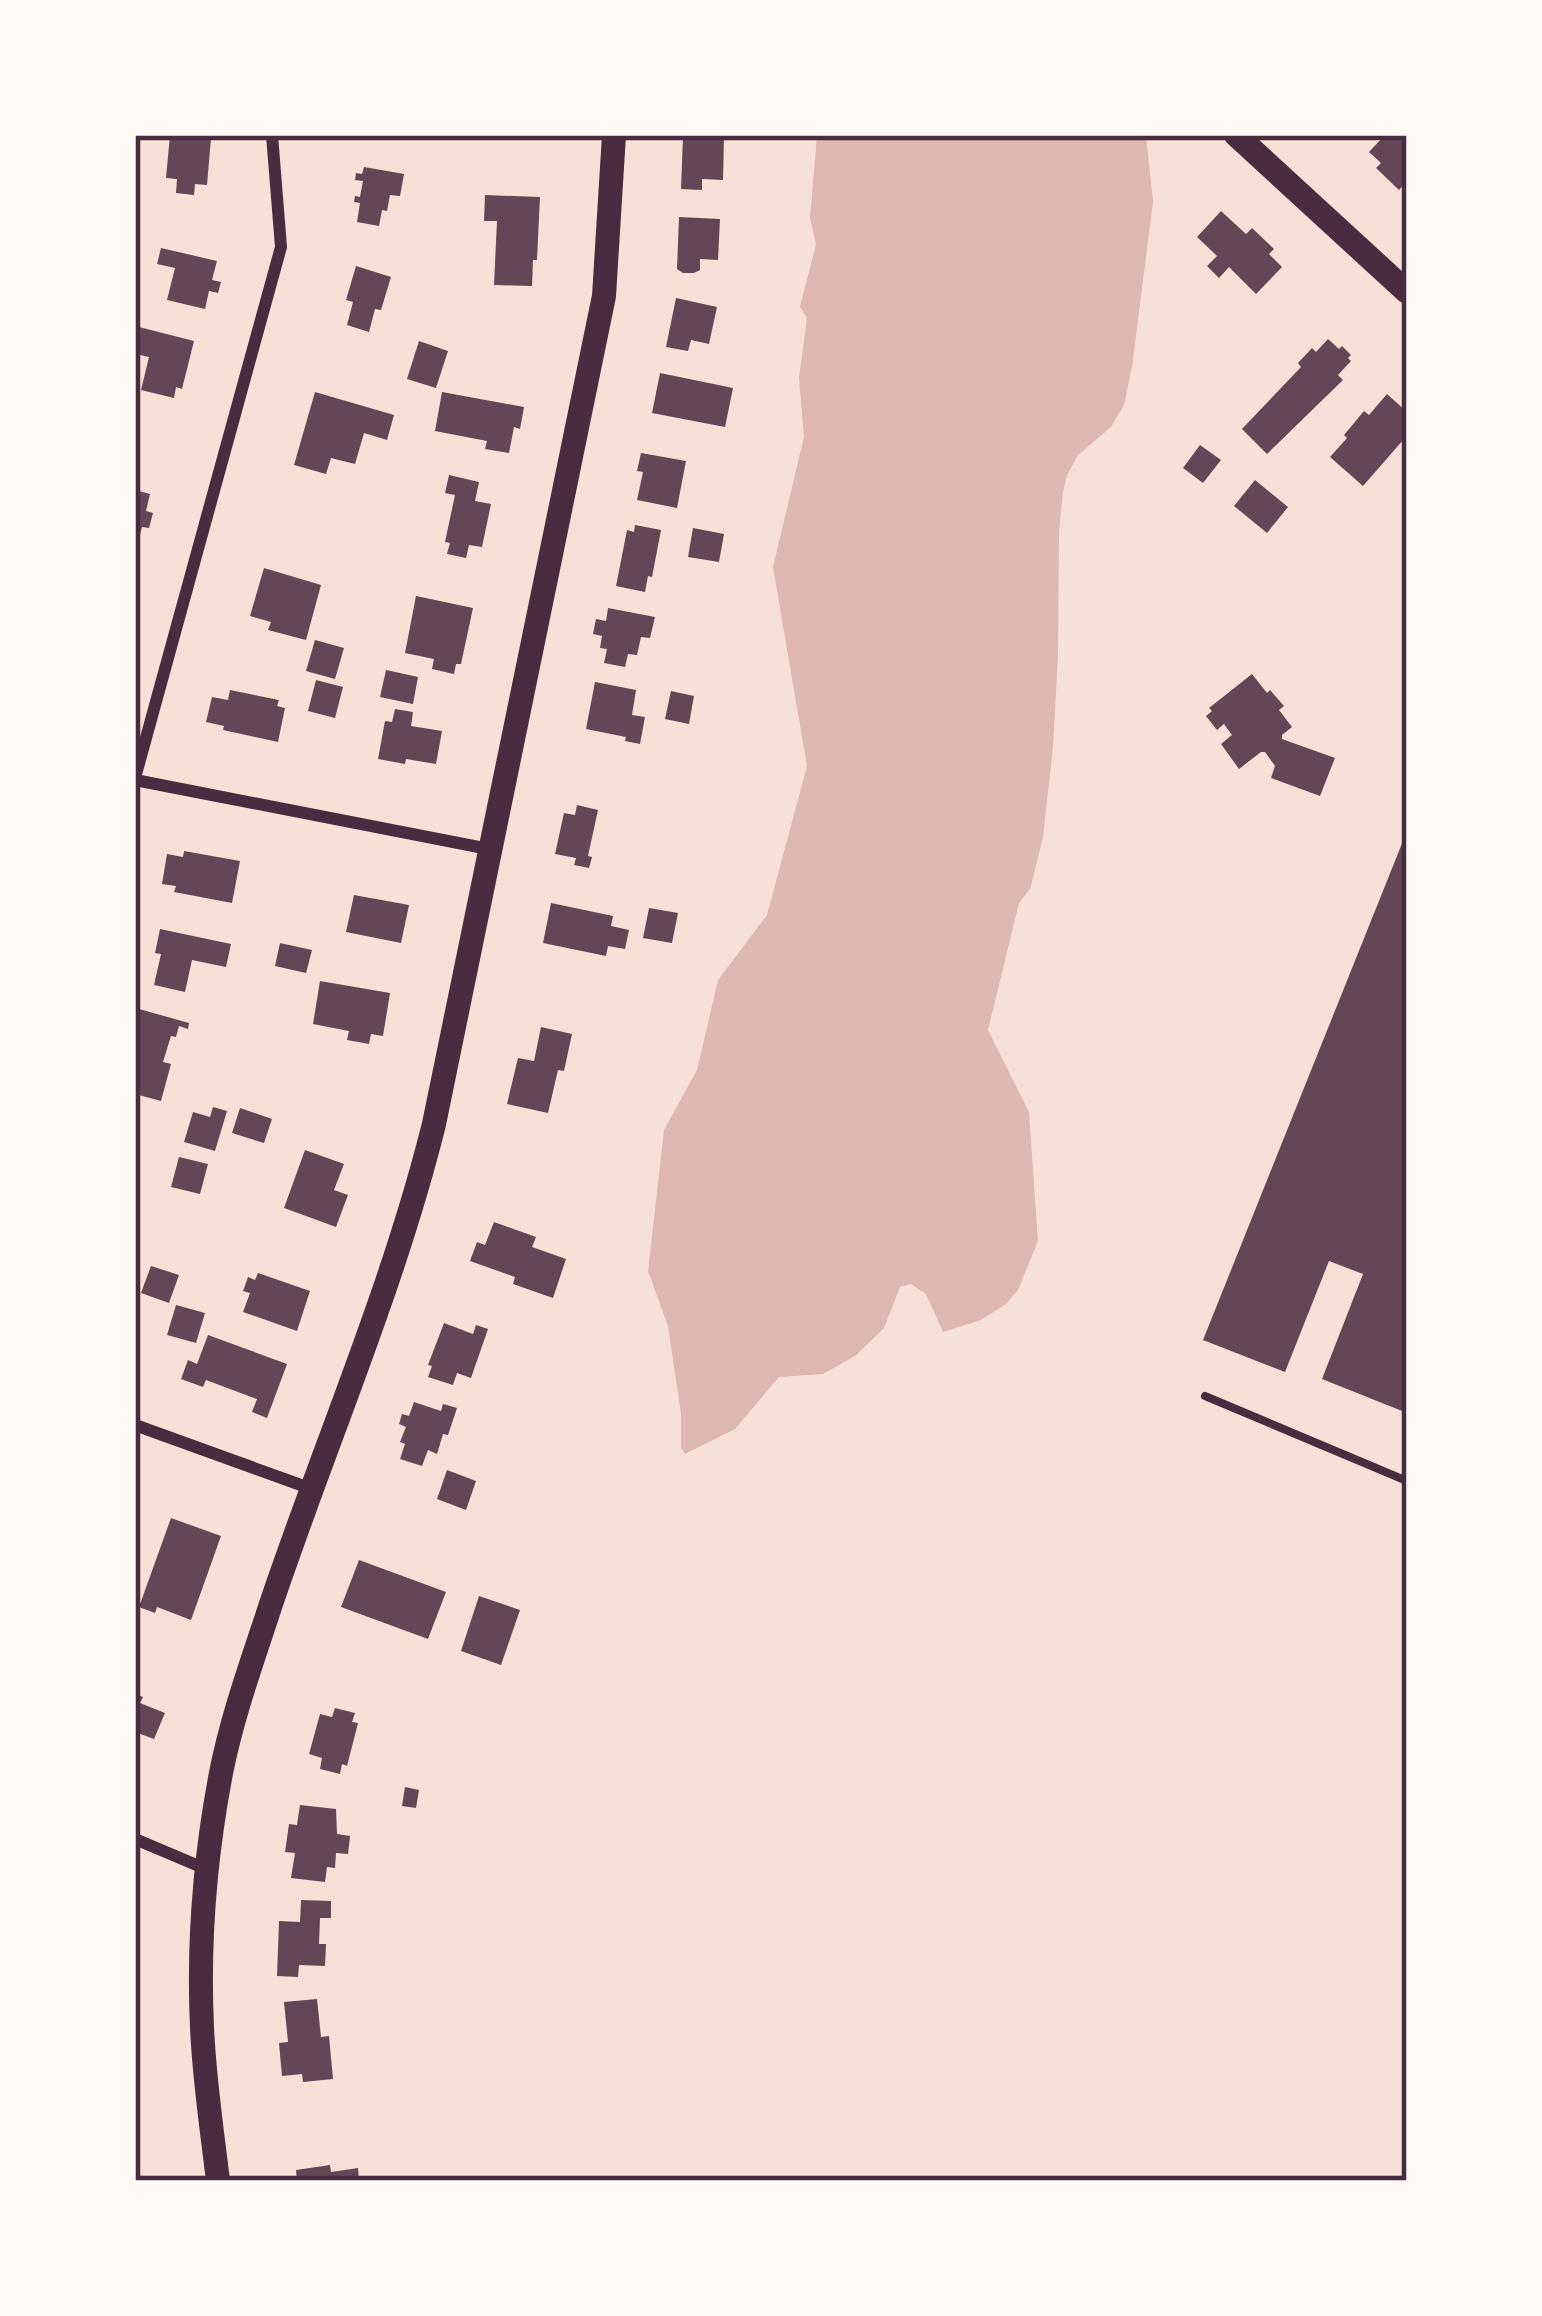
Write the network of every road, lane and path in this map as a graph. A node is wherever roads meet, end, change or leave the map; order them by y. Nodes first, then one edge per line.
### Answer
1 (272, 135) edge
2 (614, 135) edge
3 (1237, 135) edge
4 (1407, 292) edge
5 (135, 779) edge
6 (489, 849) junction
7 (1205, 1396) dead end
8 (135, 1425) edge
9 (1407, 1481) edge
10 (312, 1490) junction
11 (135, 1839) edge
12 (206, 1869) junction
13 (218, 2181) edge

1 - 5 street
2 - 6 main road
3 - 4 main road
5 - 6 street
6 - 10 main road
7 - 9 lane
8 - 10 street
10 - 12 main road
11 - 12 street
12 - 13 main road

